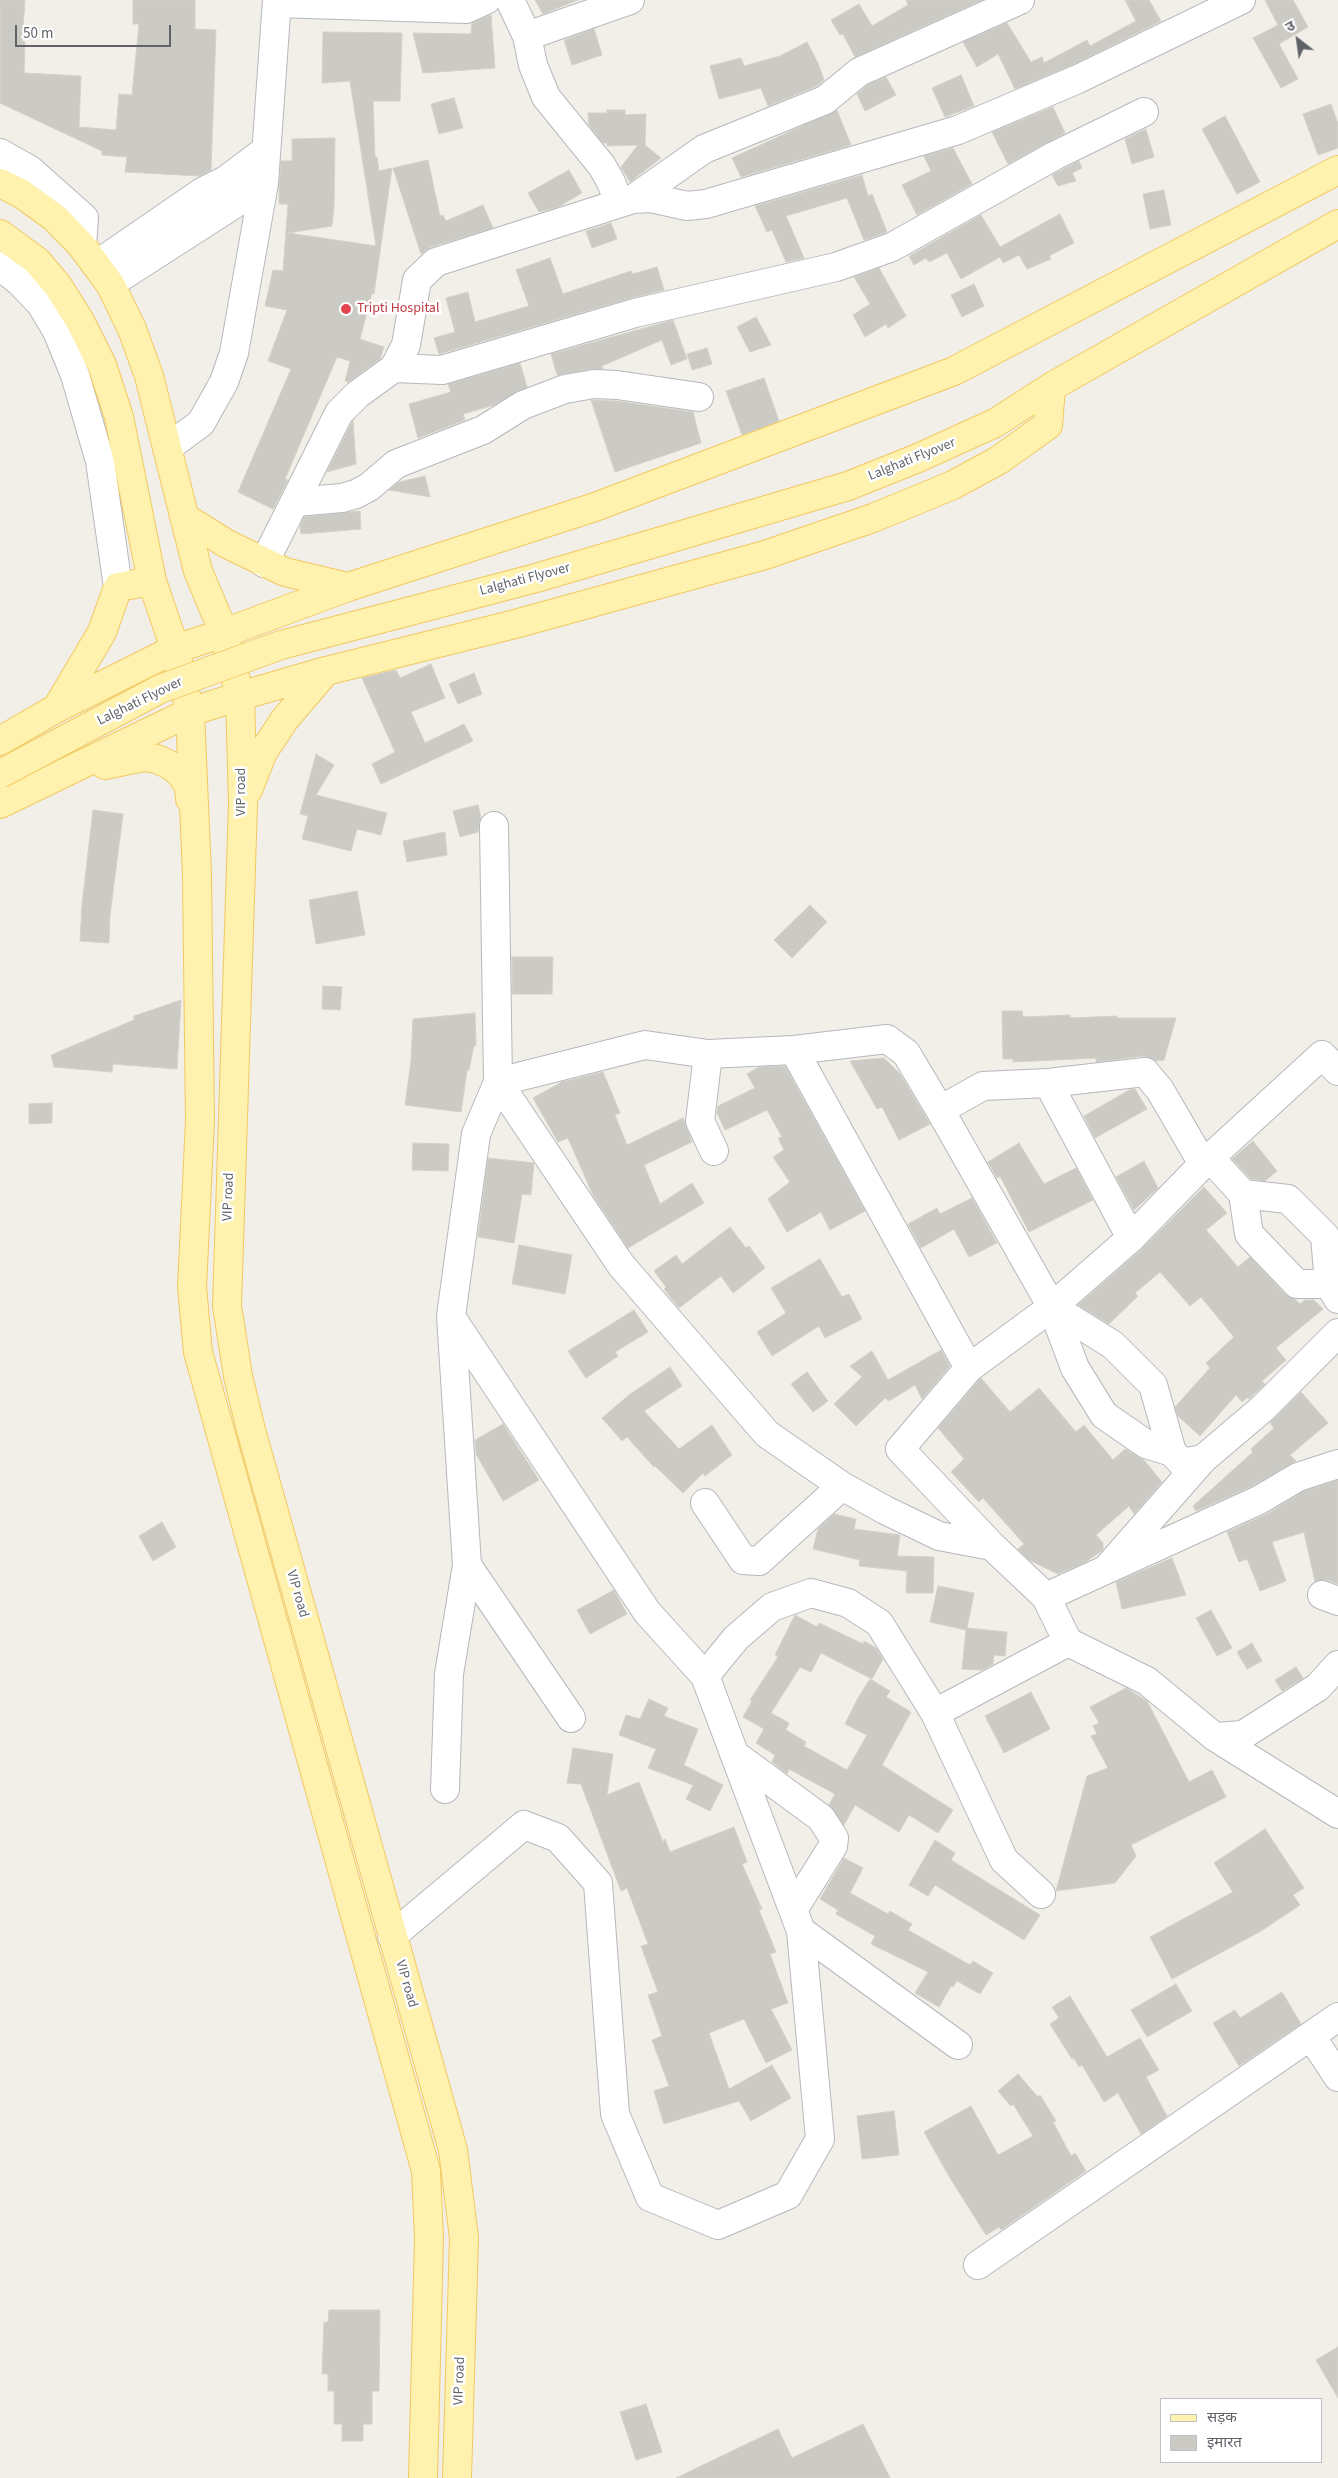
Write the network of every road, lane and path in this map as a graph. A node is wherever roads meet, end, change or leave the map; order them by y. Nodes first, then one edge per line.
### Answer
1 (486, 0) edge
2 (510, 0) edge
3 (630, 0) edge
4 (1020, 0) edge
5 (1241, 0) edge
6 (277, 1) edge
7 (528, 36) junction
8 (1144, 112) dead end
9 (266, 150) junction
10 (0, 153) edge
11 (1338, 170) edge
12 (0, 183) edge
13 (264, 183) junction
14 (626, 201) junction
15 (1338, 224) edge
16 (0, 234) edge
17 (96, 265) junction
18 (0, 266) edge
19 (394, 368) junction
20 (1051, 387) junction
21 (700, 397) dead end
22 (167, 448) junction
23 (296, 502) junction
24 (184, 517) junction
25 (264, 563) junction
26 (152, 581) junction
27 (118, 587) junction
28 (348, 587) junction
29 (224, 633) junction
30 (175, 649) junction
31 (326, 671) junction
32 (240, 696) junction
33 (57, 708) junction
34 (190, 712) junction
35 (0, 741) edge
36 (0, 774) edge
37 (46, 780) junction
38 (243, 802) junction
39 (0, 804) edge
40 (494, 826) dead end
41 (197, 875) junction
42 (794, 1050) junction
43 (708, 1054) junction
44 (1338, 1071) edge
45 (498, 1082) junction
46 (1048, 1083) junction
47 (940, 1110) junction
48 (714, 1151) dead end
49 (1207, 1162) junction
50 (1243, 1194) junction
51 (1131, 1238) junction
52 (1333, 1291) edge
53 (1052, 1307) junction
54 (450, 1316) junction
55 (1338, 1333) edge
56 (969, 1368) junction
57 (1172, 1452) junction
58 (1203, 1459) junction
59 (1338, 1464) edge
60 (842, 1486) junction
61 (705, 1503) dead end
62 (992, 1546) junction
63 (467, 1565) junction
64 (1104, 1571) junction
65 (1046, 1597) junction
66 (1068, 1642) junction
67 (1338, 1665) edge
68 (704, 1676) junction
69 (936, 1713) junction
70 (571, 1718) dead end
71 (1215, 1737) junction
72 (734, 1754) junction
73 (444, 1789) dead end
74 (1338, 1814) edge
75 (1041, 1894) dead end
76 (797, 1921) junction
77 (392, 1936) junction
78 (1338, 2017) edge
79 (1311, 2036) junction
80 (958, 2045) dead end
81 (1338, 2077) edge
82 (978, 2265) dead end
83 (423, 2478) edge
84 (457, 2478) edge

1 - 6 street
2 - 7 street
3 - 7 street
4 - 14 street
5 - 14 street
6 - 9 street
7 - 14 street
8 - 19 street
9 - 13 street
9 - 17 street
10 - 17 street
11 - 28 main road
12 - 17 main road, VIP road
13 - 17 street
13 - 22 street
14 - 19 street
15 - 20 main road, Lalghati Flyover
16 - 26 main road, VIP road
17 - 22 main road, VIP road
18 - 27 street
19 - 23 street
20 - 31 main road
20 - 36 main road, Lalghati Flyover, bridge
21 - 23 street
22 - 24 main road, VIP road
23 - 25 street
24 - 25 main road
24 - 29 main road, VIP road
25 - 28 main road
26 - 27 main road
26 - 30 main road, VIP road
27 - 33 main road
28 - 29 main road
29 - 30 main road
29 - 32 main road, VIP road
30 - 33 main road
30 - 34 main road, VIP road
31 - 32 main road
31 - 38 main road
32 - 34 main road
32 - 38 main road, VIP road
33 - 35 main road
34 - 37 main road
34 - 41 main road, VIP road
37 - 39 main road
37 - 41 main road
38 - 77 main road, VIP road
40 - 45 street
41 - 83 main road, VIP road
42 - 43 street
42 - 47 street
42 - 56 street
43 - 45 street
43 - 48 street
44 - 49 street
45 - 54 street
45 - 60 street
46 - 47 street
46 - 49 street
46 - 51 street
47 - 53 street
49 - 50 street
49 - 51 street
50 - 52 street
50 - 52 street
51 - 53 street
53 - 56 street
53 - 57 street
53 - 57 street
54 - 63 street
54 - 68 street
55 - 58 street
56 - 62 street
57 - 58 street
58 - 64 street
59 - 64 street
60 - 61 street
60 - 62 street
62 - 65 street
63 - 70 street
63 - 73 street
64 - 65 street
65 - 66 street
66 - 69 street
66 - 71 street
67 - 71 street
68 - 69 street
68 - 72 street
69 - 75 street
71 - 74 street
72 - 76 street
72 - 76 street
76 - 77 street
76 - 80 street
77 - 84 main road, VIP road
78 - 79 street
79 - 81 street
79 - 82 street

